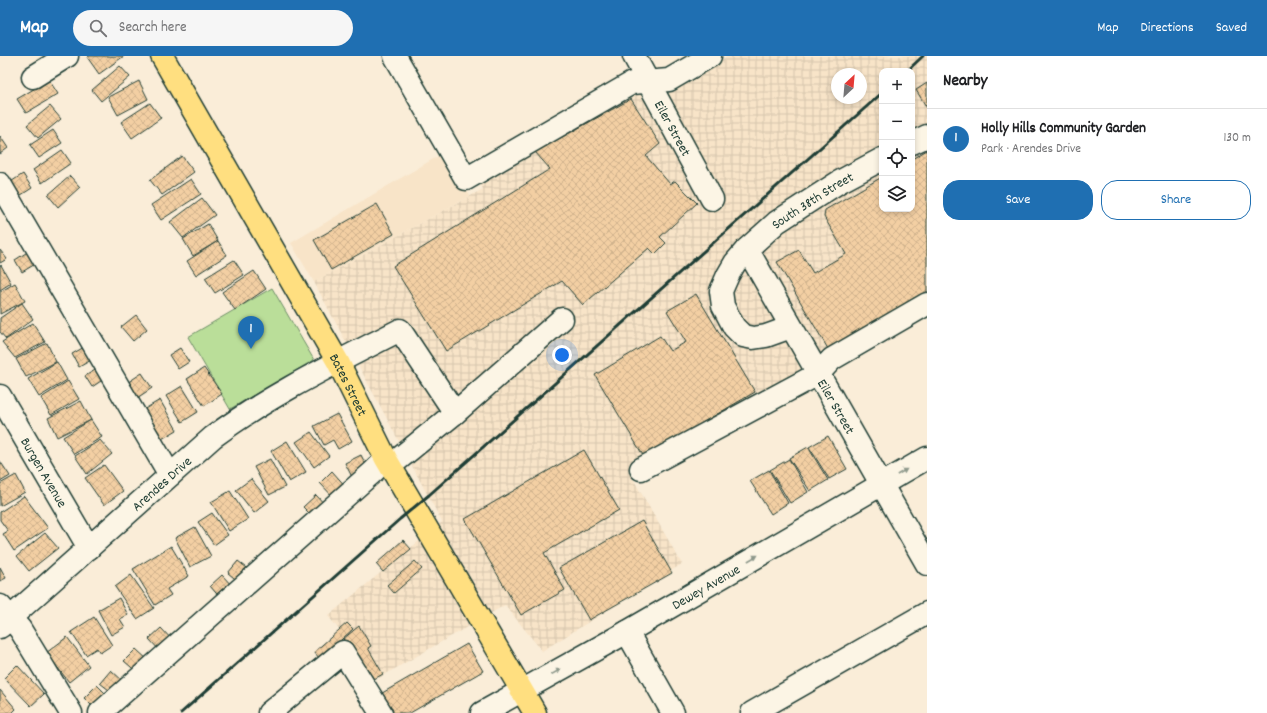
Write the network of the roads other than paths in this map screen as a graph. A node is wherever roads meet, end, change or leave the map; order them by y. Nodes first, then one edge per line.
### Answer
1 (67, 56) edge
2 (162, 56) edge
3 (395, 56) edge
4 (634, 56) edge
5 (710, 56) edge
6 (33, 77) dead end
7 (648, 81) junction
8 (927, 136) edge
9 (915, 142) edge
10 (879, 161) edge
11 (0, 184) edge
12 (712, 200) dead end
13 (747, 249) junction
14 (927, 304) edge
15 (562, 319) dead end
16 (791, 327) junction
17 (338, 362) junction
18 (818, 374) junction
19 (0, 396) edge
20 (455, 413) junction
21 (927, 458) edge
22 (388, 462) junction
23 (641, 468) dead end
24 (170, 475) junction
25 (881, 484) junction
26 (89, 548) junction
27 (927, 564) edge
28 (927, 613) edge
29 (3, 616) edge
30 (627, 632) junction
31 (522, 690) junction
32 (71, 713) edge
33 (100, 713) edge
34 (269, 713) edge
35 (381, 713) edge
36 (482, 713) edge
37 (534, 713) edge
38 (673, 713) edge
39 (752, 713) edge

1 - 6 street
2 - 17 main road, Bates Street
3 - 7 street
4 - 7 street, Eiler Street
5 - 7 street
7 - 12 street, Eiler Street
8 - 9 street
10 - 13 street, South 38th Street
11 - 24 street
13 - 16 street, Eiler Street
13 - 16 street, South 38th Street
14 - 18 street
15 - 20 street
16 - 18 street, Eiler Street
17 - 20 street, Arendes Drive
17 - 22 main road, Bates Street
17 - 24 street, Arendes Drive
18 - 23 street
18 - 25 street, Eiler Street
19 - 26 street, Burgen Avenue
20 - 22 street
25 -> 21 street, Dewey Avenue
22 - 31 main road, Bates Street
22 - 33 street
24 - 26 street, Arendes Drive
25 - 27 street, Eiler Street
30 -> 25 street, Dewey Avenue
26 - 29 street, Arendes Drive
28 - 39 street
29 - 32 street
31 -> 30 street, Dewey Avenue
30 - 38 street
31 - 36 street, Dewey Avenue
31 - 37 main road, Bates Street
34 - 35 street

